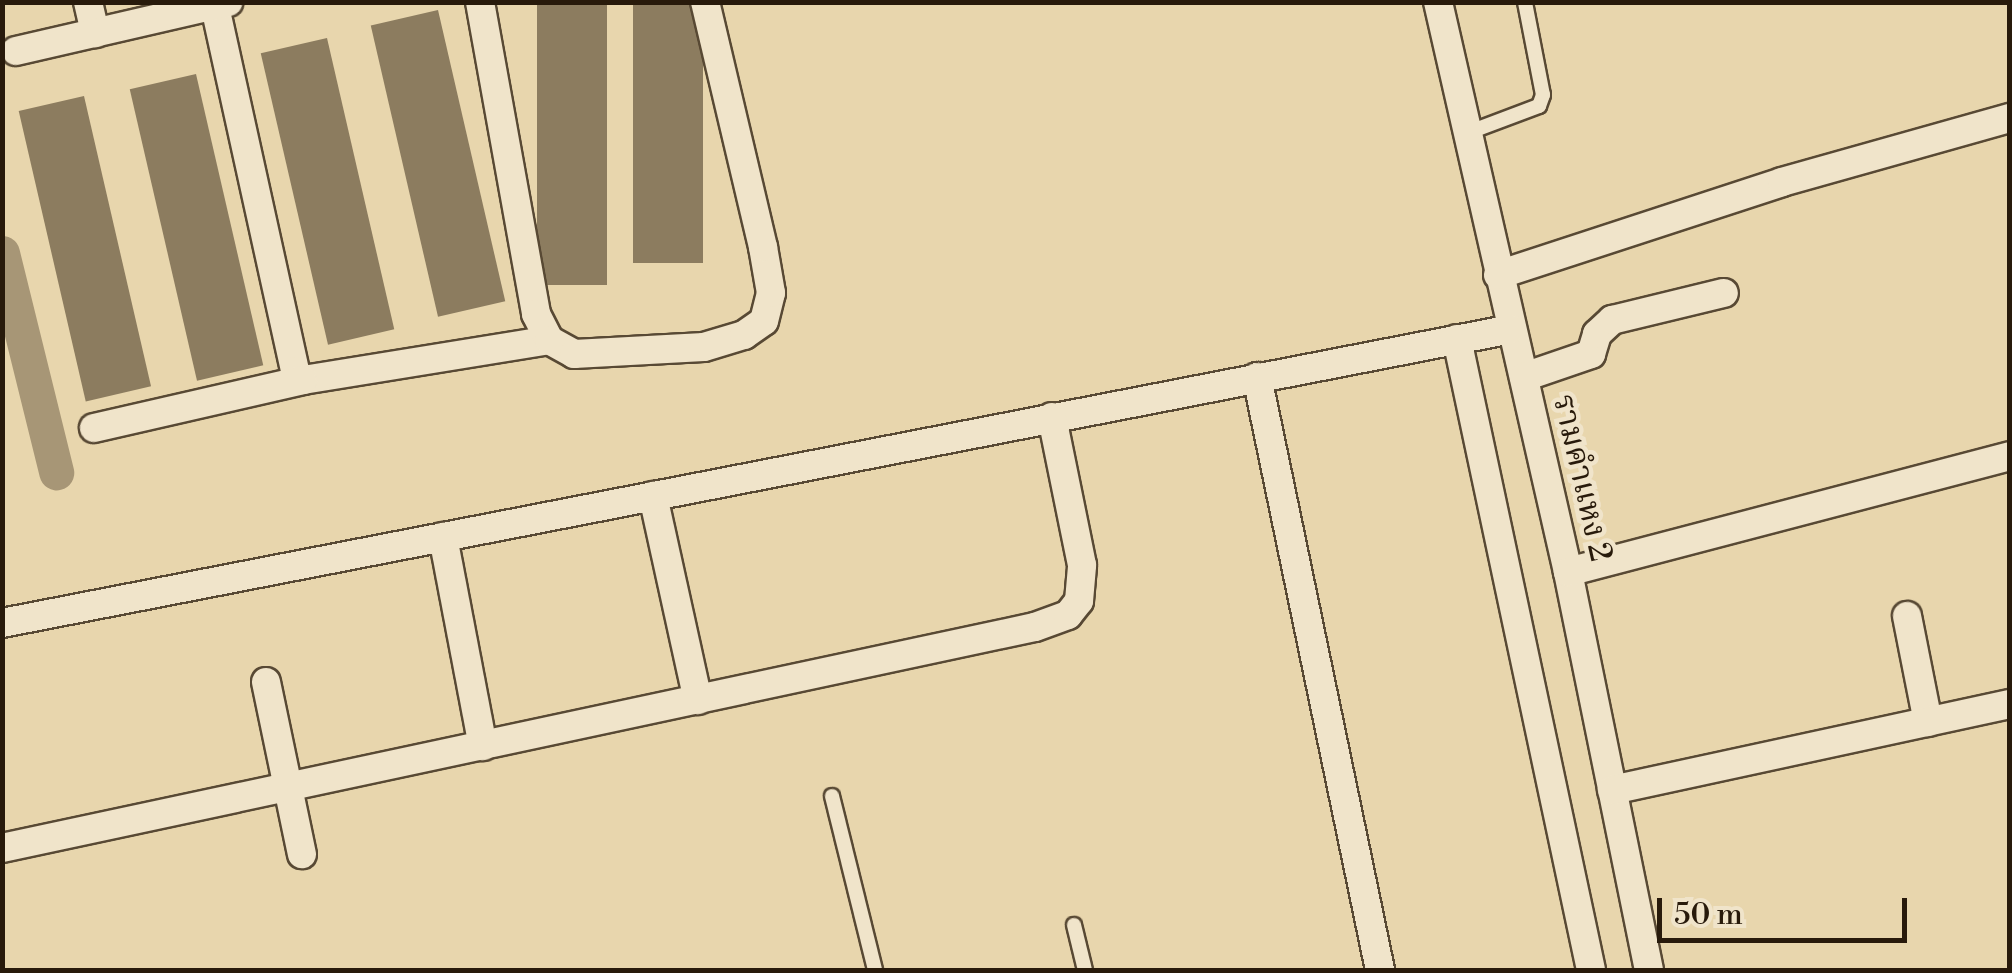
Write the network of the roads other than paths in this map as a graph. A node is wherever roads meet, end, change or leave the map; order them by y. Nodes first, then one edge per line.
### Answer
1 (88, 2) edge
2 (480, 2) edge
3 (705, 2) edge
4 (1438, 2) edge
5 (1525, 2) edge
6 (219, 4) edge
7 (94, 33) junction
8 (16, 51) dead end
9 (2010, 118) edge
10 (1467, 133) junction
11 (1498, 275) junction
12 (1724, 293) dead end
13 (1510, 329) junction
14 (1457, 339) junction
15 (549, 340) junction
16 (1524, 376) junction
17 (1257, 377) junction
18 (303, 380) junction
19 (1052, 417) junction
20 (94, 428) dead end
21 (2010, 456) edge
22 (653, 496) junction
23 (443, 537) junction
24 (1568, 572) junction
25 (1907, 616) dead end
26 (2, 623) edge
27 (266, 682) dead end
28 (698, 700) junction
29 (2010, 704) edge
30 (1928, 722) junction
31 (483, 746) junction
32 (288, 787) junction
33 (1612, 790) junction
34 (832, 796) dead end
35 (2, 848) edge
36 (302, 854) dead end
37 (1074, 925) dead end
38 (875, 970) edge
39 (1084, 970) edge
40 (1380, 970) edge
41 (1591, 970) edge
42 (1649, 970) edge

1 - 7 street
2 - 15 street
3 - 15 street
4 - 10 street, รามคำแหง 2
5 - 10 lane
6 - 7 street
6 - 18 street
7 - 8 street
9 - 11 street
10 - 11 street, รามคำแหง 2
11 - 13 street, รามคำแหง 2
12 - 16 street
13 - 14 street
13 - 16 street, รามคำแหง 2
14 - 17 street
14 - 41 street
15 - 18 street
16 - 24 street, รามคำแหง 2
17 - 19 street
17 - 40 street
18 - 20 street
19 - 22 street
19 - 28 street
21 - 24 street
22 - 23 street
22 - 28 street
23 - 26 street
23 - 31 street
24 - 33 street, รามคำแหง 2
25 - 30 street
27 - 32 street
28 - 31 street
29 - 30 street
30 - 33 street
31 - 32 street
32 - 35 street
32 - 36 street
33 - 42 street, รามคำแหง 2
34 - 38 lane
37 - 39 lane

